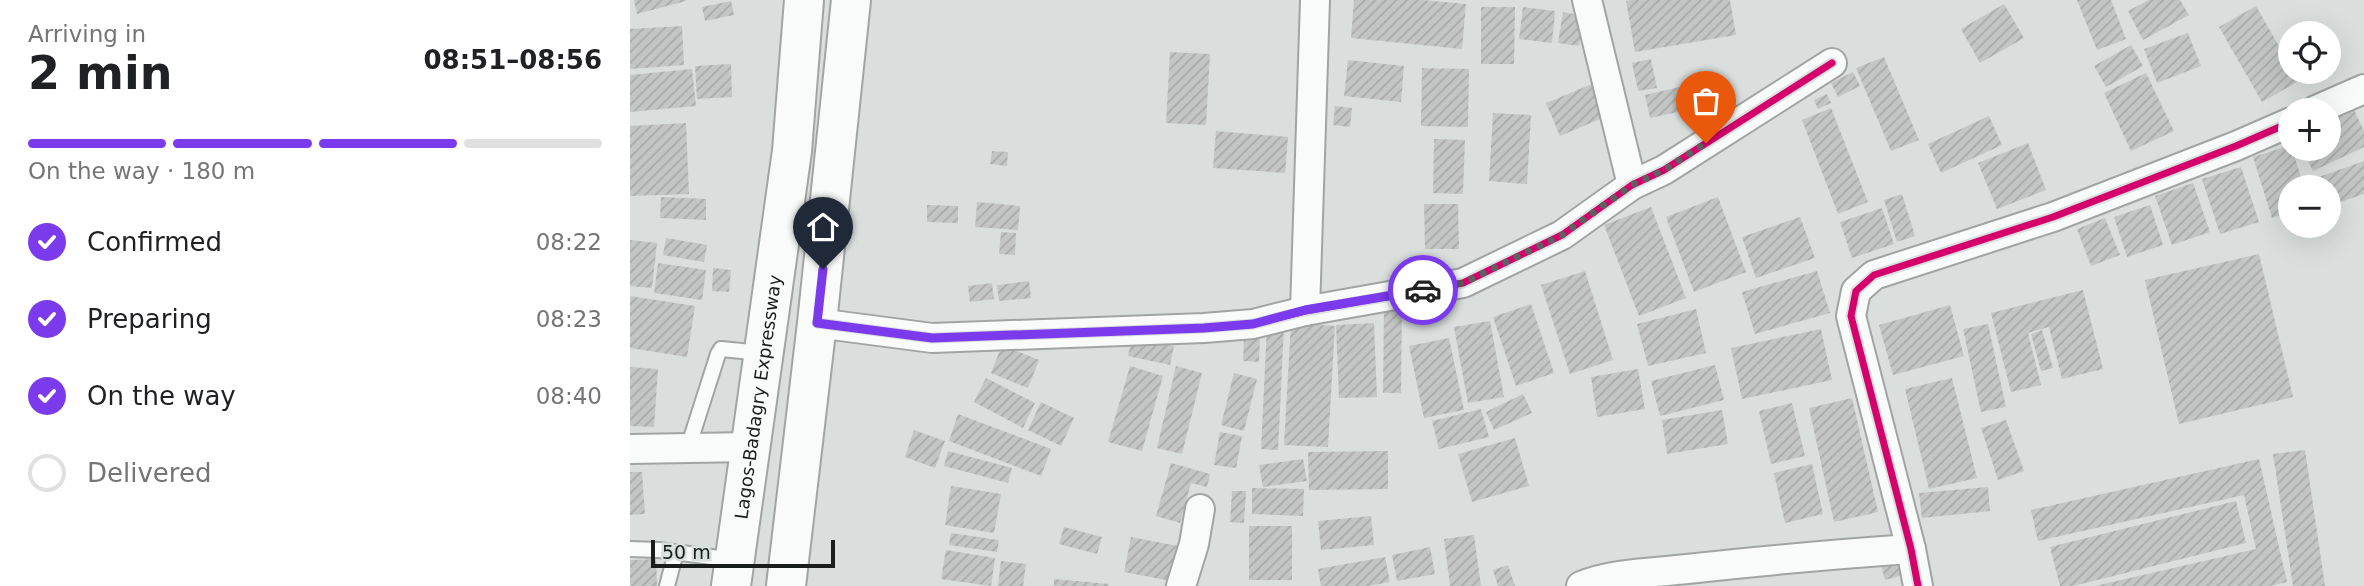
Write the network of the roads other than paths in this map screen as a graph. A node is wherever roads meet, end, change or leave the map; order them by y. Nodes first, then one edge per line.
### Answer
1 (804, 0) edge
2 (851, 0) edge
3 (1315, 0) edge
4 (1587, 0) edge
5 (1832, 63) dead end
6 (2364, 89) edge
7 (2341, 99) edge
8 (2278, 128) edge
9 (1632, 185) junction
10 (1305, 310) junction
11 (817, 323) junction
12 (764, 353) junction
13 (750, 447) junction
14 (688, 448) junction
15 (630, 449) edge
16 (1200, 509) dead end
17 (1911, 548) junction
18 (630, 549) edge
19 (676, 552) junction
20 (733, 573) edge
21 (667, 586) edge
22 (786, 586) edge
23 (1181, 586) edge
24 (1581, 586) edge
25 (1918, 586) edge

1 - 12 highway, Lagos-Badagry Expressway
2 - 11 highway
3 - 10 street
4 - 9 street
5 - 9 street
6 - 7 street
8 - 17 street
9 - 10 street
10 - 11 street
11 - 22 highway
12 - 13 highway, Lagos-Badagry Expressway
12 - 14 lane
13 - 14 street
13 - 20 highway, Lagos-Badagry Expressway
14 - 15 street
16 - 23 street
17 - 24 street
17 - 25 street
18 - 19 lane
19 - 20 lane
19 - 21 lane

